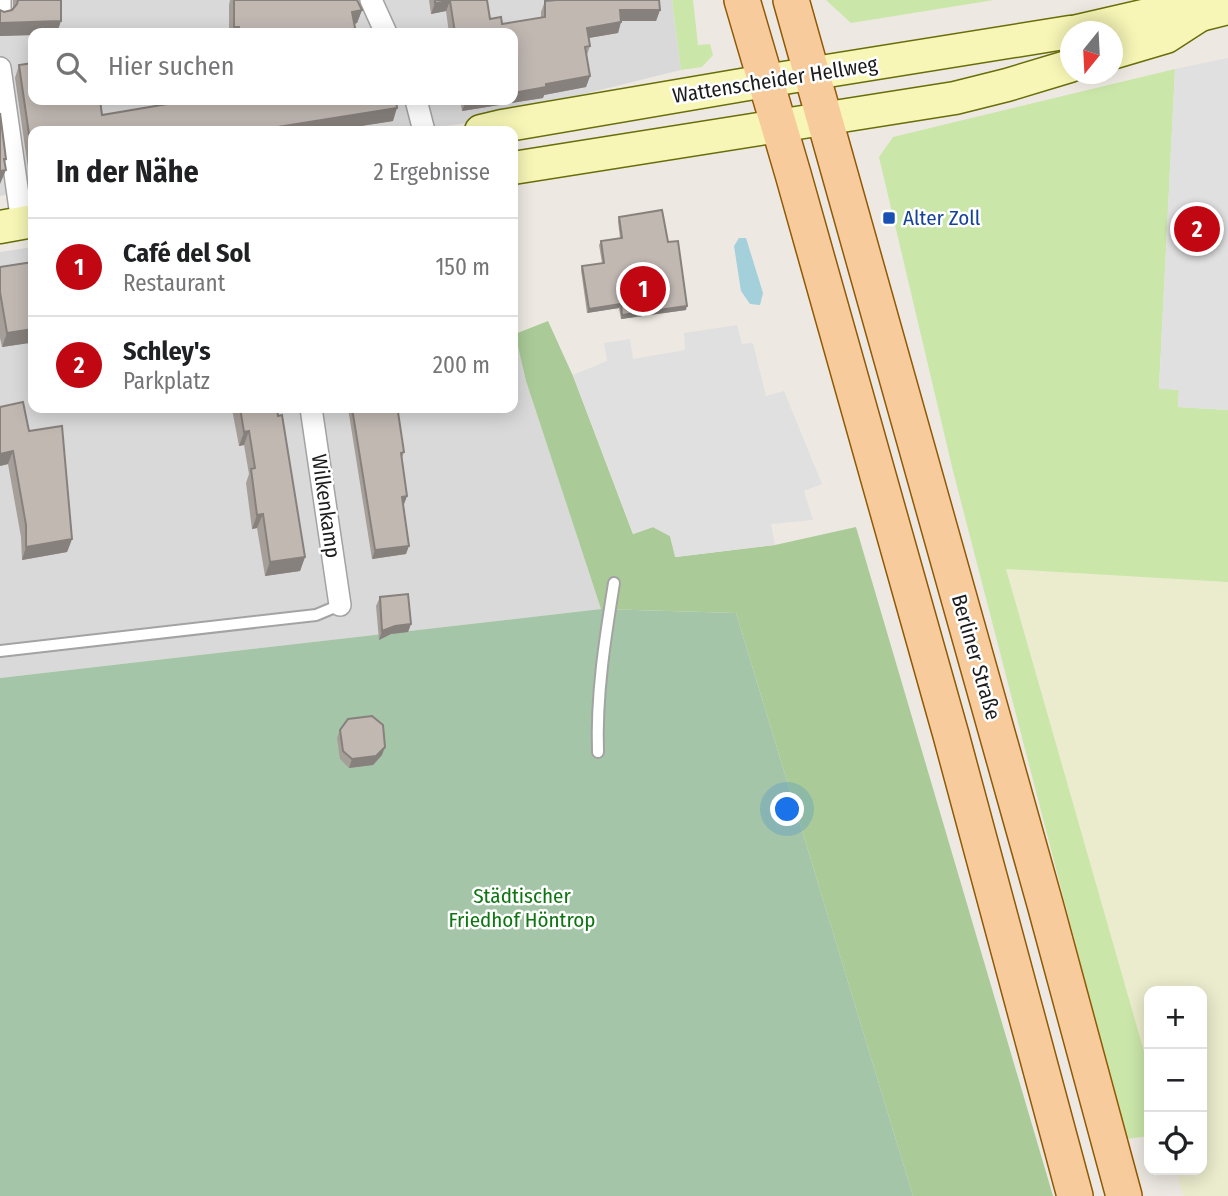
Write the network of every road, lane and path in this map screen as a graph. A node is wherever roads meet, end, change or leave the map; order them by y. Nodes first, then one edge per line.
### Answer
1 (0, 0) edge
2 (371, 0) edge
3 (742, 0) edge
4 (791, 0) edge
5 (1214, 11) edge
6 (0, 12) edge
7 (1121, 21) edge
8 (384, 28) edge
9 (1060, 34) edge
10 (1123, 50) edge
11 (0, 68) edge
12 (1060, 69) edge
13 (812, 73) junction
14 (765, 81) junction
15 (417, 105) edge
16 (825, 120) junction
17 (423, 126) edge
18 (502, 126) edge
19 (779, 127) junction
20 (518, 167) edge
21 (18, 224) edge
22 (312, 413) edge
23 (614, 583) dead end
24 (340, 605) joint
25 (0, 650) edge
26 (598, 752) dead end
27 (1075, 1196) edge
28 (1124, 1196) edge

1 - 6 street
2 - 8 street
3 - 14 main road
4 - 13 main road, Berliner Straße
5 - 7 main road, Wattenscheider Hellweg
5 - 10 main road, Wattenscheider Hellweg
9 - 13 main road, Wattenscheider Hellweg
11 - 21 street
12 - 16 main road
13 - 14 main road, Wattenscheider Hellweg
13 - 16 main road, Berliner Straße
14 - 18 main road, Wattenscheider Hellweg
14 - 19 main road
15 - 17 street
16 - 19 main road
16 - 28 main road, Berliner Straße
19 - 20 main road
19 - 27 main road
22 - 24 street, Wilkenkamp
23 - 26 lane
24 - 25 lane

